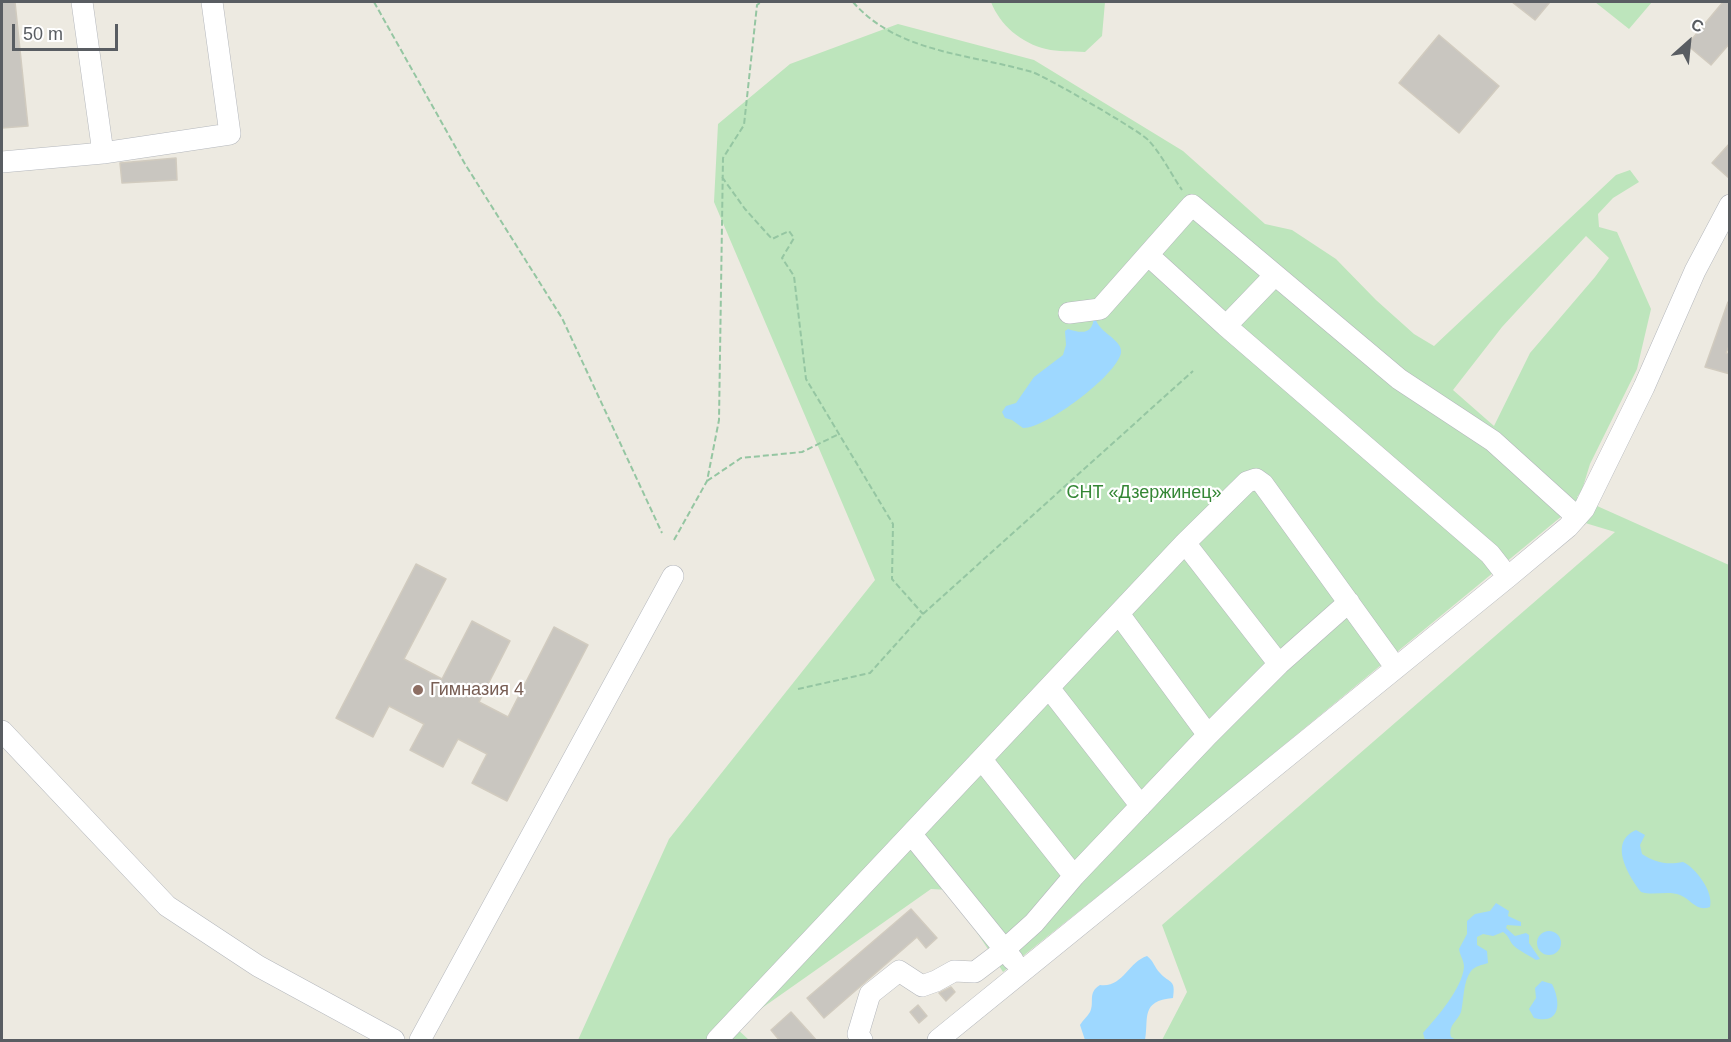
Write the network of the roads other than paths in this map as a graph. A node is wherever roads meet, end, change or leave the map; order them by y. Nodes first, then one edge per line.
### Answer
1 (82, 2) edge
2 (212, 2) edge
3 (103, 153) junction
4 (2, 162) edge
5 (1730, 205) edge
6 (1148, 255) junction
7 (1275, 275) junction
8 (1069, 313) dead end
9 (1226, 326) junction
10 (1577, 517) junction
11 (1185, 543) junction
12 (673, 576) dead end
13 (1508, 577) junction
14 (1349, 602) junction
15 (1119, 614) junction
16 (1279, 664) junction
17 (1396, 668) junction
18 (1049, 688) junction
19 (2, 731) edge
20 (1209, 735) junction
21 (982, 760) junction
22 (1141, 806) junction
23 (912, 835) junction
24 (1074, 876) junction
25 (1004, 950) junction
26 (1023, 973) junction
27 (394, 1041) edge
28 (420, 1041) edge
29 (717, 1041) edge
30 (862, 1041) edge
31 (938, 1041) edge

1 - 3 street
2 - 3 street
3 - 4 street
5 - 10 street
6 - 7 street
6 - 8 street
6 - 9 street
7 - 9 street
7 - 10 street
9 - 13 street
10 - 13 street
11 - 14 street
11 - 15 street
11 - 16 street
12 - 28 street
13 - 17 street
14 - 16 street
14 - 17 street
15 - 18 street
15 - 20 street
16 - 20 street
17 - 26 street
18 - 21 street
18 - 22 street
19 - 27 street
20 - 22 street
21 - 23 street
21 - 24 street
22 - 24 street
23 - 25 street
23 - 29 street
24 - 25 street
25 - 26 street
25 - 30 street
26 - 31 street

